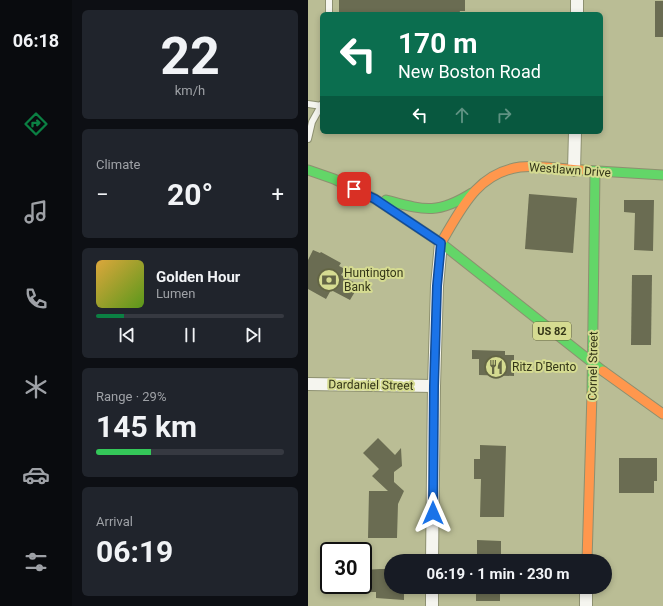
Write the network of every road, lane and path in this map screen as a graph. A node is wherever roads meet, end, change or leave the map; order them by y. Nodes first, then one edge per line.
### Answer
1 (329, 0) edge
2 (577, 0) edge
3 (329, 12) edge
4 (577, 12) edge
5 (308, 104) edge
6 (320, 105) edge
7 (320, 108) edge
8 (575, 134) edge
9 (308, 139) edge
10 (308, 170) edge
11 (574, 170) junction
12 (595, 172) junction
13 (663, 175) edge
14 (472, 193) junction
15 (365, 194) junction
16 (441, 243) junction
17 (593, 364) junction
18 (308, 384) edge
19 (434, 386) junction
20 (663, 414) edge
21 (432, 554) edge
22 (587, 554) edge
23 (432, 594) edge
24 (586, 594) edge
25 (432, 606) edge
26 (586, 606) edge

1 - 3 lane
2 - 4 street
5 - 6 lane
7 - 9 lane
8 - 11 street
10 - 15 main road, US 82
11 - 12 main road, Westlawn Drive
11 - 14 main road, Westlawn Drive
12 - 13 main road, Westlawn Drive
12 - 17 main road, Cornel Street
14 - 15 main road
14 - 16 main road, Westlawn Drive
15 - 16 main road, US 82
16 - 17 main road, US 82
16 - 19 street
17 - 20 main road, US 82
17 - 22 main road, Cornel Street
18 - 19 street, Dardaniel Street
19 - 21 street
23 - 25 street
24 - 26 street

